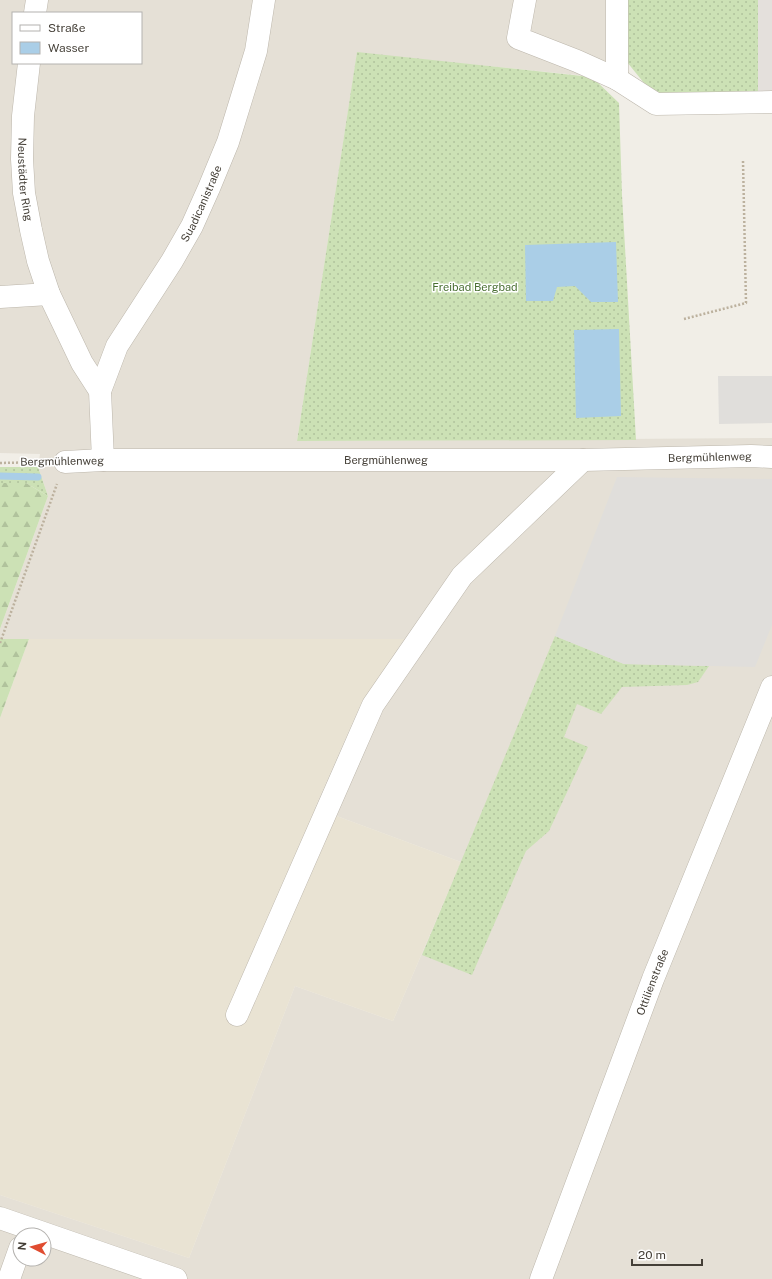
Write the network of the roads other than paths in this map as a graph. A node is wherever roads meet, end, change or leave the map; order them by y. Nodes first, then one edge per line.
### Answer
1 (37, 0) edge
2 (264, 0) edge
3 (525, 0) edge
4 (617, 0) edge
5 (35, 12) edge
6 (29, 64) edge
7 (617, 79) junction
8 (772, 102) edge
9 (49, 294) junction
10 (0, 297) edge
11 (100, 391) junction
12 (772, 457) edge
13 (103, 460) junction
14 (583, 460) junction
15 (65, 462) road end
16 (772, 688) edge
17 (237, 1015) dead end
18 (0, 1218) edge
19 (18, 1227) edge
20 (52, 1239) edge
21 (13, 1267) edge
22 (9, 1279) edge
23 (176, 1279) edge
24 (541, 1279) edge

1 - 5 street
2 - 11 street, Suadicanistraße
3 - 7 street
4 - 7 street
6 - 9 street, Neustädter Ring
7 - 8 street
9 - 10 street
9 - 11 street, Neustädter Ring
11 - 13 street
12 - 14 street, Bergmühlenweg
13 - 14 street, Bergmühlenweg
13 - 15 street, Bergmühlenweg
14 - 17 street
16 - 24 street, Ottilienstraße
18 - 19 street
20 - 23 street
21 - 22 street

